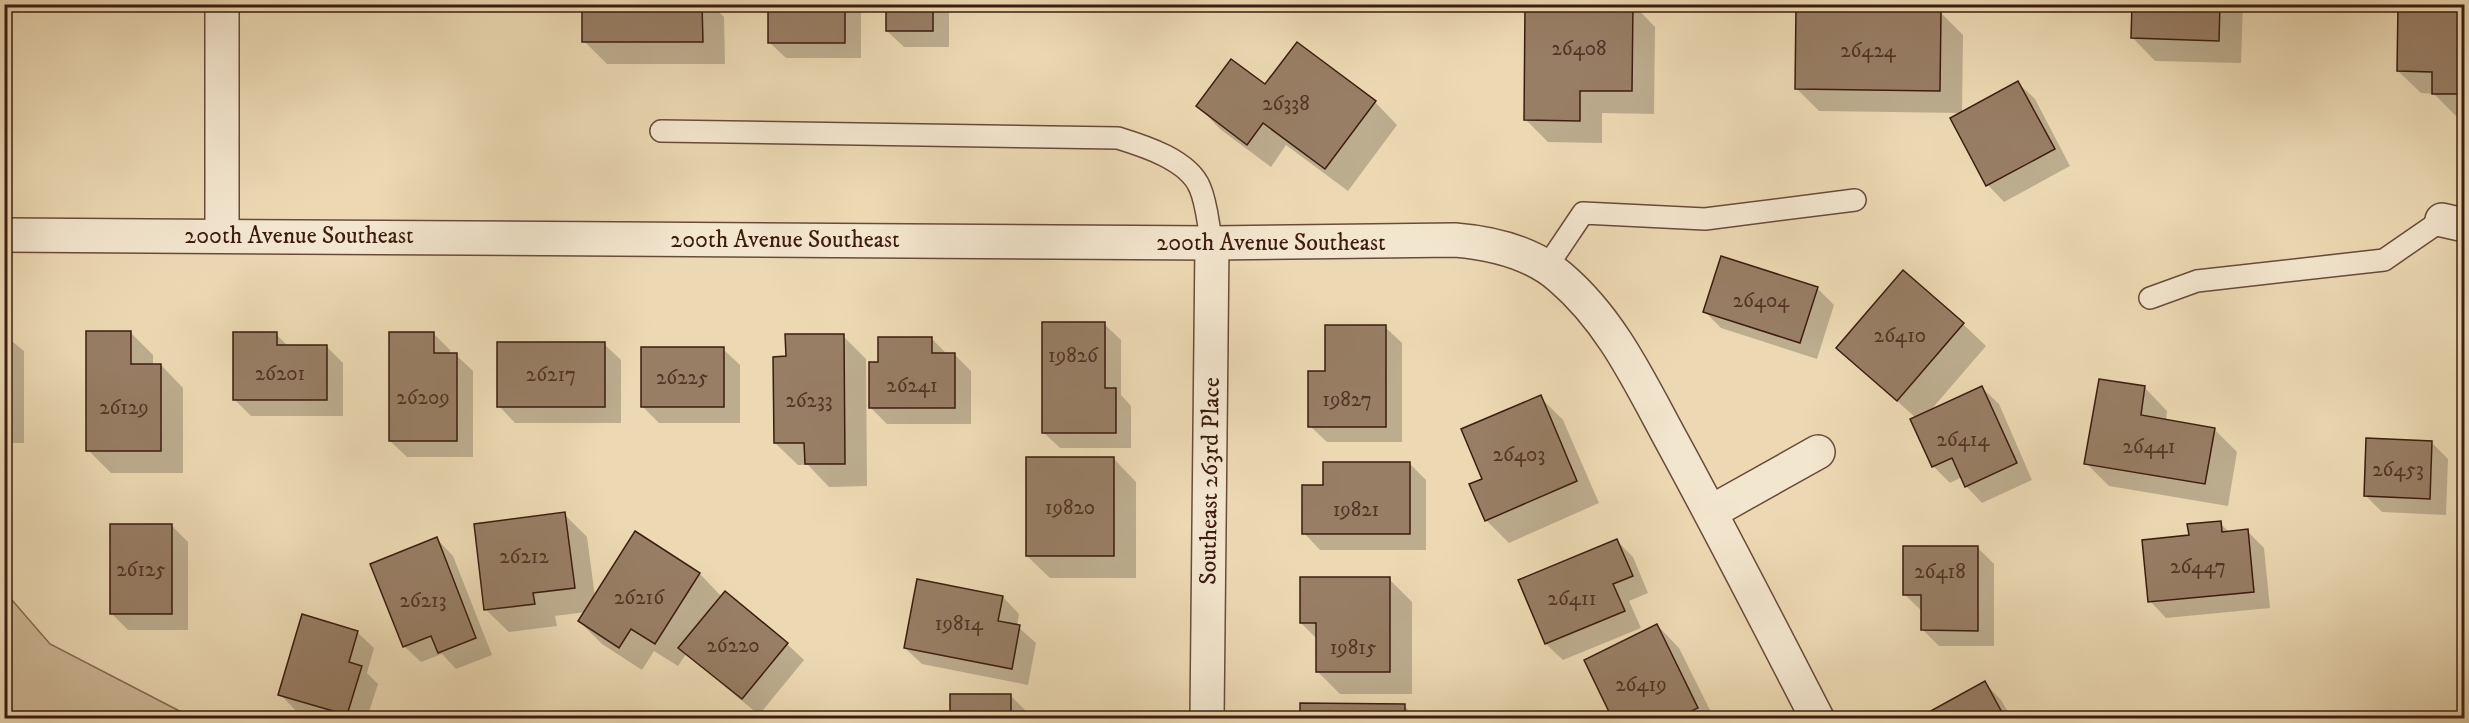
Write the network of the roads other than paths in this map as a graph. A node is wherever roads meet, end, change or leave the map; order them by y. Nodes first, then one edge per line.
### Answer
1 (222, 4) edge
2 (661, 131) dead end
3 (1855, 200) dead end
4 (2453, 223) edge
5 (4, 235) edge
6 (222, 235) junction
7 (1212, 243) junction
8 (1552, 272) junction
9 (2150, 298) dead end
10 (1818, 452) dead end
11 (1711, 512) junction
12 (1207, 718) edge
13 (1817, 718) edge

1 - 6 street
2 - 7 lane
3 - 8 lane
4 - 9 lane
5 - 6 street, 200th Avenue Southeast
6 - 7 street, 200th Avenue Southeast
7 - 8 street, 200th Avenue Southeast
7 - 12 street, Southeast 263rd Place
8 - 11 street, 200th Avenue Southeast
10 - 11 street
11 - 13 street, 200th Avenue Southeast

